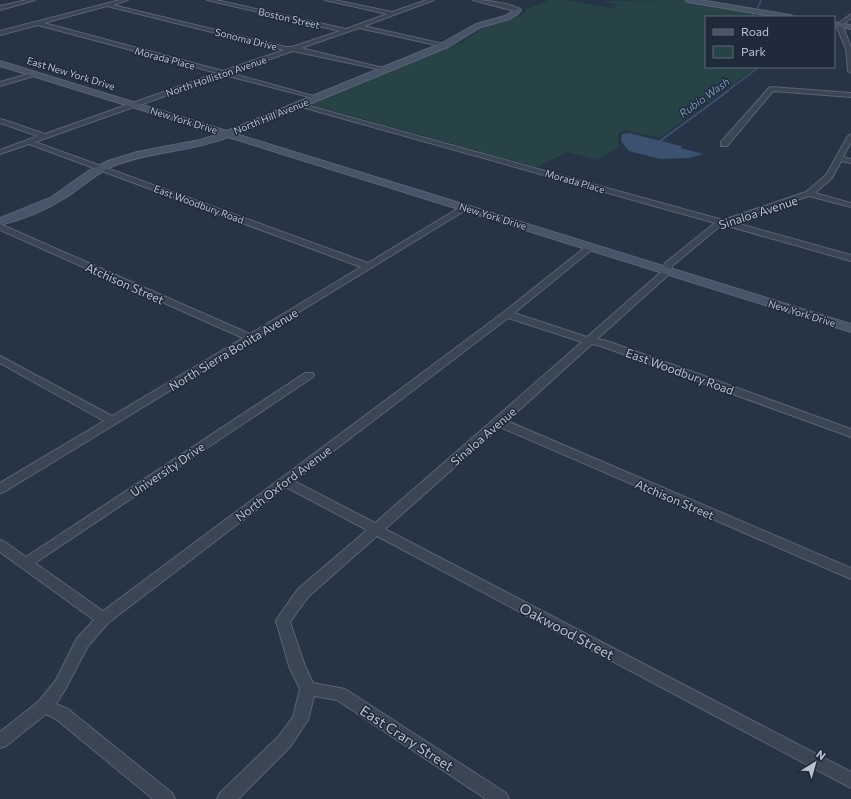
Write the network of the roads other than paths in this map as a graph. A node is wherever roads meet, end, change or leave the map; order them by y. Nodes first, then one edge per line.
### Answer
1 (28, 0) edge
2 (126, 0) edge
3 (209, 0) edge
4 (327, 0) edge
5 (432, 0) edge
6 (475, 0) edge
7 (688, 0) edge
8 (107, 5) junction
9 (0, 8) edge
10 (518, 10) joint
11 (393, 14) junction
12 (773, 16) edge
13 (851, 16) edge
14 (38, 23) junction
15 (836, 25) edge
16 (358, 26) junction
17 (851, 27) edge
18 (346, 30) junction
19 (0, 33) edge
20 (445, 45) junction
21 (293, 49) junction
22 (850, 49) edge
23 (0, 63) edge
24 (385, 70) junction
25 (851, 70) edge
26 (223, 73) junction
27 (35, 74) junction
28 (0, 84) edge
29 (851, 95) edge
30 (315, 98) junction
31 (135, 105) junction
32 (300, 105) junction
33 (2, 121) dead end
34 (228, 134) junction
35 (44, 136) junction
36 (851, 136) edge
37 (29, 142) junction
38 (724, 144) dead end
39 (0, 152) edge
40 (839, 159) junction
41 (851, 161) edge
42 (100, 168) junction
43 (809, 194) junction
44 (851, 205) edge
45 (465, 208) junction
46 (0, 222) edge
47 (726, 223) junction
48 (0, 227) edge
49 (591, 247) junction
50 (851, 258) edge
51 (368, 266) junction
52 (667, 271) junction
53 (507, 314) junction
54 (851, 328) edge
55 (251, 338) junction
56 (590, 341) junction
57 (0, 359) edge
58 (309, 375) dead end
59 (112, 421) junction
60 (499, 422) junction
61 (851, 433) edge
62 (284, 482) junction
63 (0, 489) edge
64 (375, 530) junction
65 (0, 545) edge
66 (26, 563) junction
67 (851, 574) edge
68 (103, 619) junction
69 (308, 689) junction
70 (46, 706) junction
71 (0, 741) edge
72 (851, 780) edge
73 (166, 799) edge
74 (226, 799) edge
75 (500, 799) edge

1 - 9 street
2 - 8 street
3 - 18 street, Boston Street
4 - 11 street
5 - 11 street, North Holliston Avenue
6 - 10 street
7 - 12 street
8 - 14 street
8 - 21 street, Sonoma Drive
10 - 20 street, North Hill Avenue
11 - 16 street, North Holliston Avenue
13 - 15 street
14 - 19 street
14 - 26 street, Morada Place
15 - 17 street
15 - 22 street
16 - 18 street, North Holliston Avenue
16 - 20 street
18 - 21 street, North Holliston Avenue
20 - 24 street, North Hill Avenue
21 - 24 street, Sonoma Drive
21 - 26 street, North Holliston Avenue
22 - 25 street
23 - 27 street, East New York Drive
24 - 30 street, North Hill Avenue
26 - 30 street, Morada Place
26 - 31 street, North Holliston Avenue
27 - 28 street
27 - 31 street, East New York Drive
29 - 38 street
30 - 32 street, North Hill Avenue
31 - 34 street, New York Drive
31 - 35 street, North Holliston Avenue
32 - 34 street, North Hill Avenue
32 - 47 street, Morada Place
33 - 35 street
34 - 42 street, North Hill Avenue
34 - 45 street, New York Drive
35 - 37 street, North Holliston Avenue
36 - 40 street, Sinaloa Avenue
37 - 39 street, North Holliston Avenue
37 - 42 street, East Woodbury Road
40 - 41 street
40 - 43 street, Sinaloa Avenue
42 - 46 street, North Hill Avenue
42 - 51 street, East Woodbury Road
43 - 44 street
43 - 47 street, Sinaloa Avenue
45 - 49 street, New York Drive
45 - 51 street, North Sierra Bonita Avenue
47 - 50 street, Morada Place
47 - 52 street, Sinaloa Avenue
48 - 55 street, Atchison Street
49 - 52 street, New York Drive
49 - 53 street, North Oxford Avenue
51 - 55 street, North Sierra Bonita Avenue
52 - 54 street, New York Drive
52 - 56 street, Sinaloa Avenue
53 - 56 street, East Woodbury Road
53 - 62 street, North Oxford Avenue
55 - 59 street, North Sierra Bonita Avenue
56 - 60 street, Sinaloa Avenue
56 - 61 street, East Woodbury Road
57 - 59 street
58 - 66 street, University Drive
59 - 63 street, North Sierra Bonita Avenue
60 - 64 street, Sinaloa Avenue
60 - 67 street, Atchison Street
62 - 64 street, Oakwood Street
62 - 68 street, North Oxford Avenue
64 - 69 street, Sinaloa Avenue
64 - 72 street, Oakwood Street
65 - 66 street
66 - 68 street
68 - 70 street, North Oxford Avenue
69 - 74 street
69 - 75 street, East Crary Street
70 - 71 street, North Oxford Avenue
70 - 73 street

